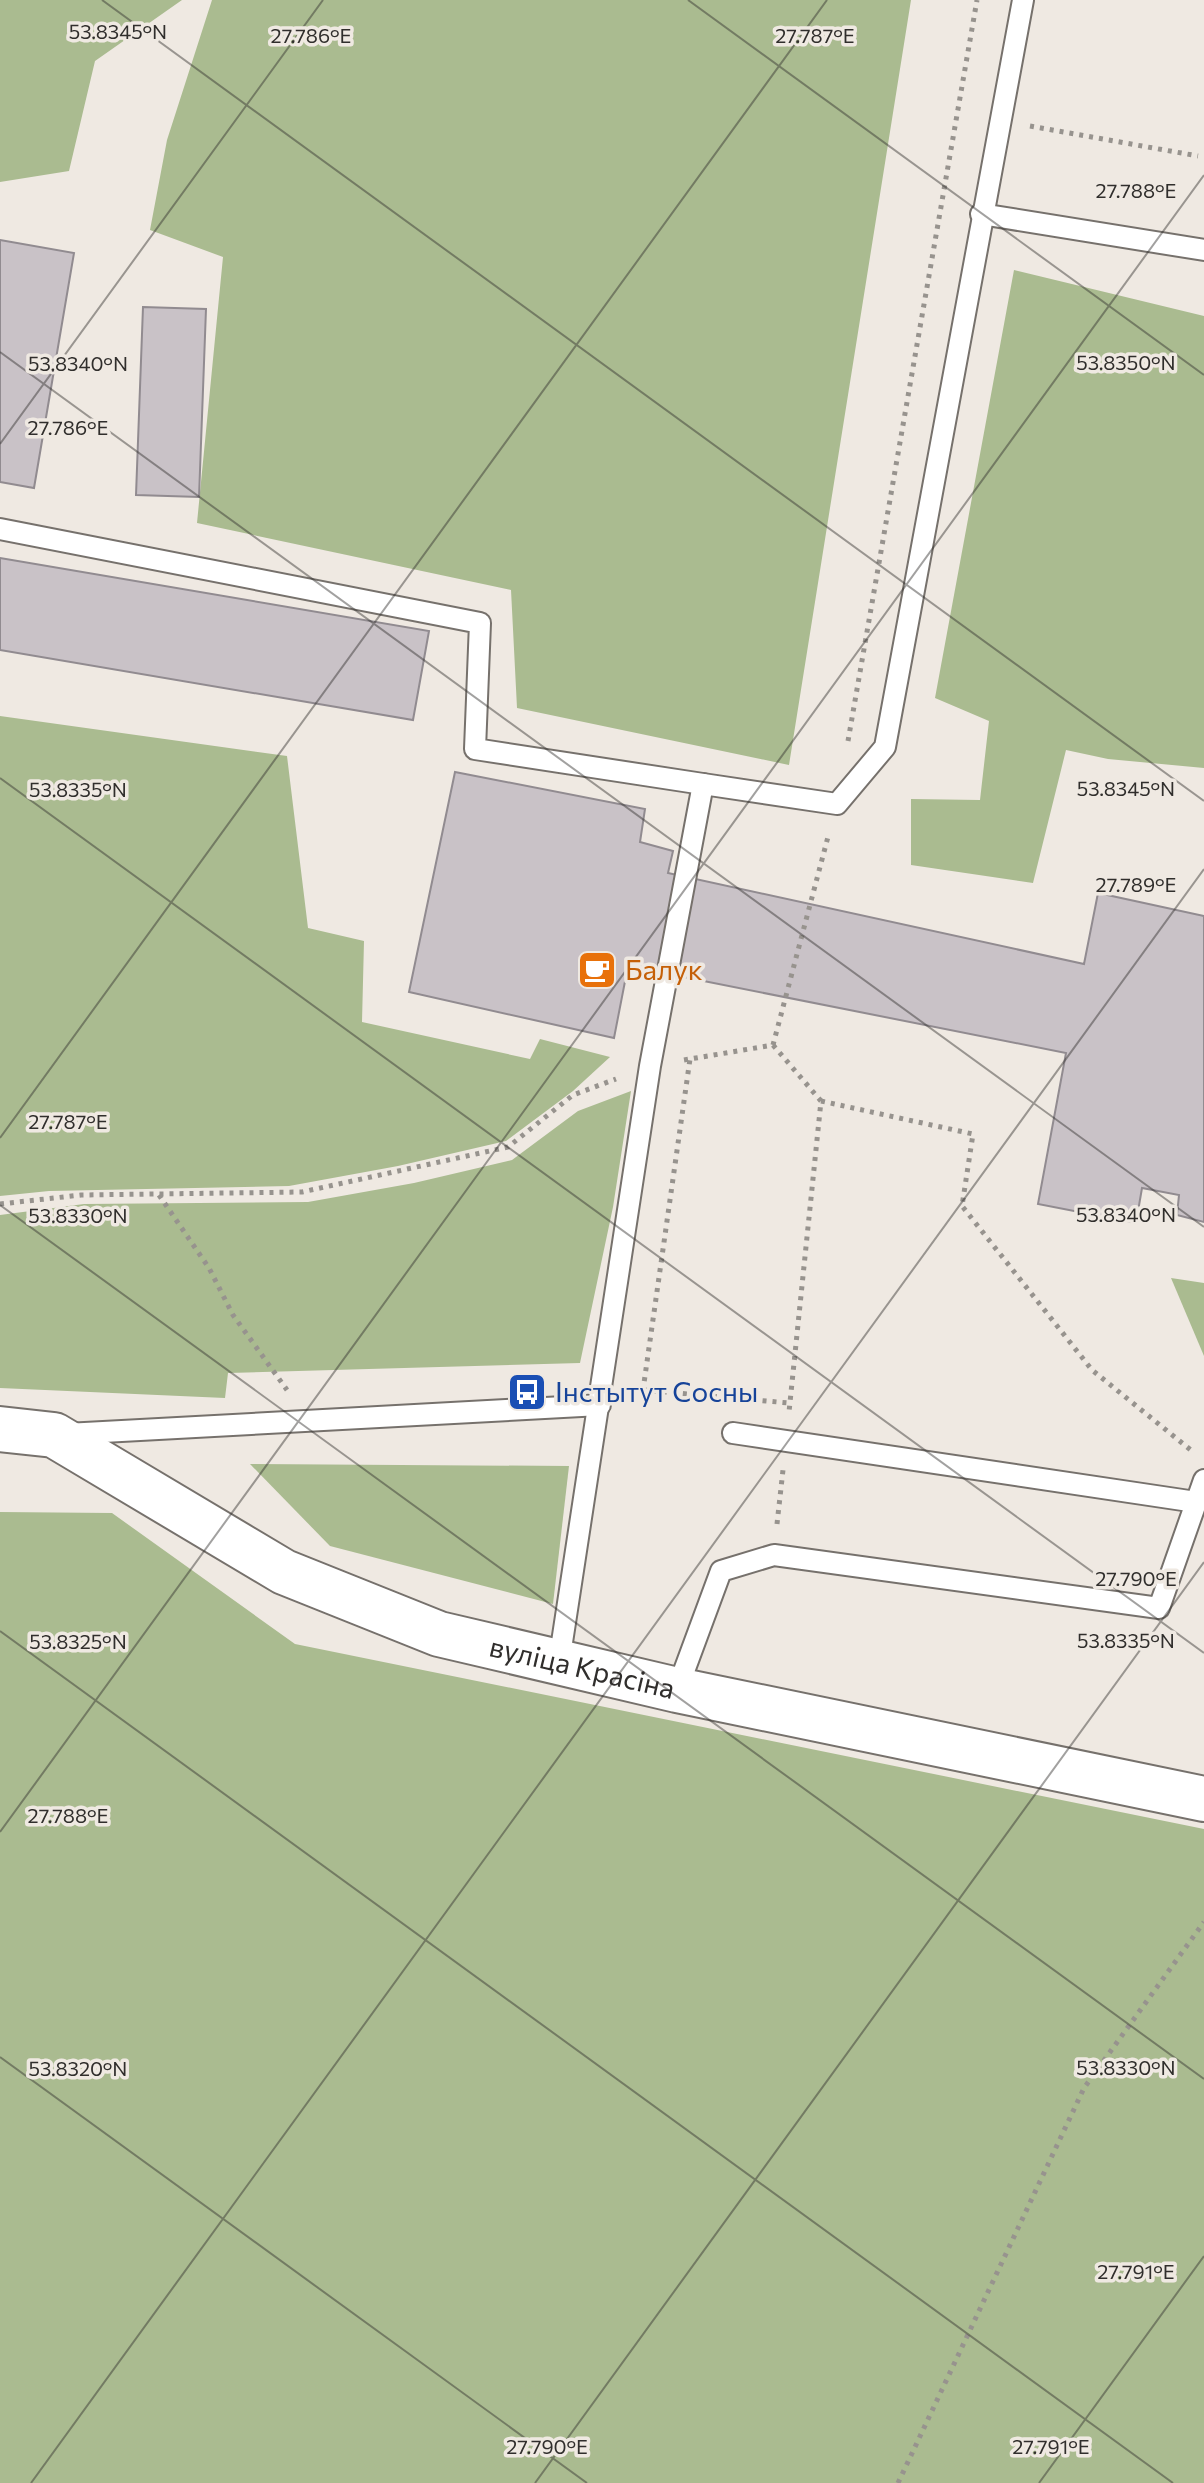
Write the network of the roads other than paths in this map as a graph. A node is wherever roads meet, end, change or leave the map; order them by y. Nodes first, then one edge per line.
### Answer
1 (1023, 0) edge
2 (981, 214) junction
3 (1204, 250) edge
4 (0, 529) edge
5 (703, 784) junction
6 (600, 1405) junction
7 (0, 1429) edge
8 (733, 1433) dead end
9 (54, 1435) junction
10 (1204, 1480) edge
11 (1196, 1502) junction
12 (559, 1662) junction
13 (677, 1690) junction
14 (1204, 1799) edge

1 - 2 lane
2 - 3 lane
2 - 5 lane
4 - 5 lane
5 - 6 lane
6 - 9 lane
6 - 12 lane
7 - 9 street, вуліца Красіна
8 - 11 lane
9 - 12 street, вуліца Красіна
10 - 11 lane
11 - 13 lane
12 - 13 street, вуліца Красіна
13 - 14 street, вуліца Красіна

